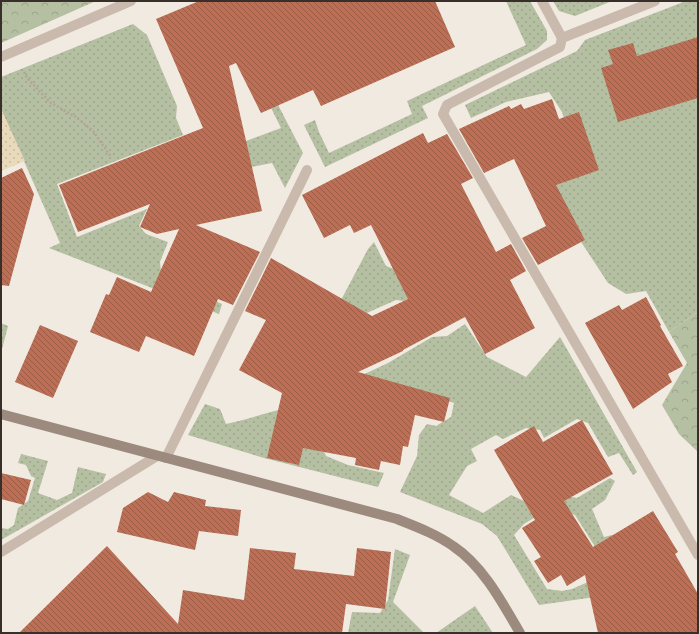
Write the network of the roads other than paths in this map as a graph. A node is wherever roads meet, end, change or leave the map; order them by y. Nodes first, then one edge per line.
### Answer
1 (131, 1) edge
2 (542, 1) edge
3 (655, 1) edge
4 (562, 38) junction
5 (1, 58) edge
6 (307, 170) dead end
7 (1, 414) edge
8 (162, 457) junction
9 (1, 552) edge
10 (698, 555) edge
11 (520, 633) edge

1 - 5 street
2 - 4 street
3 - 4 street
4 - 10 street
6 - 8 street
7 - 8 street
8 - 9 street
8 - 11 street

